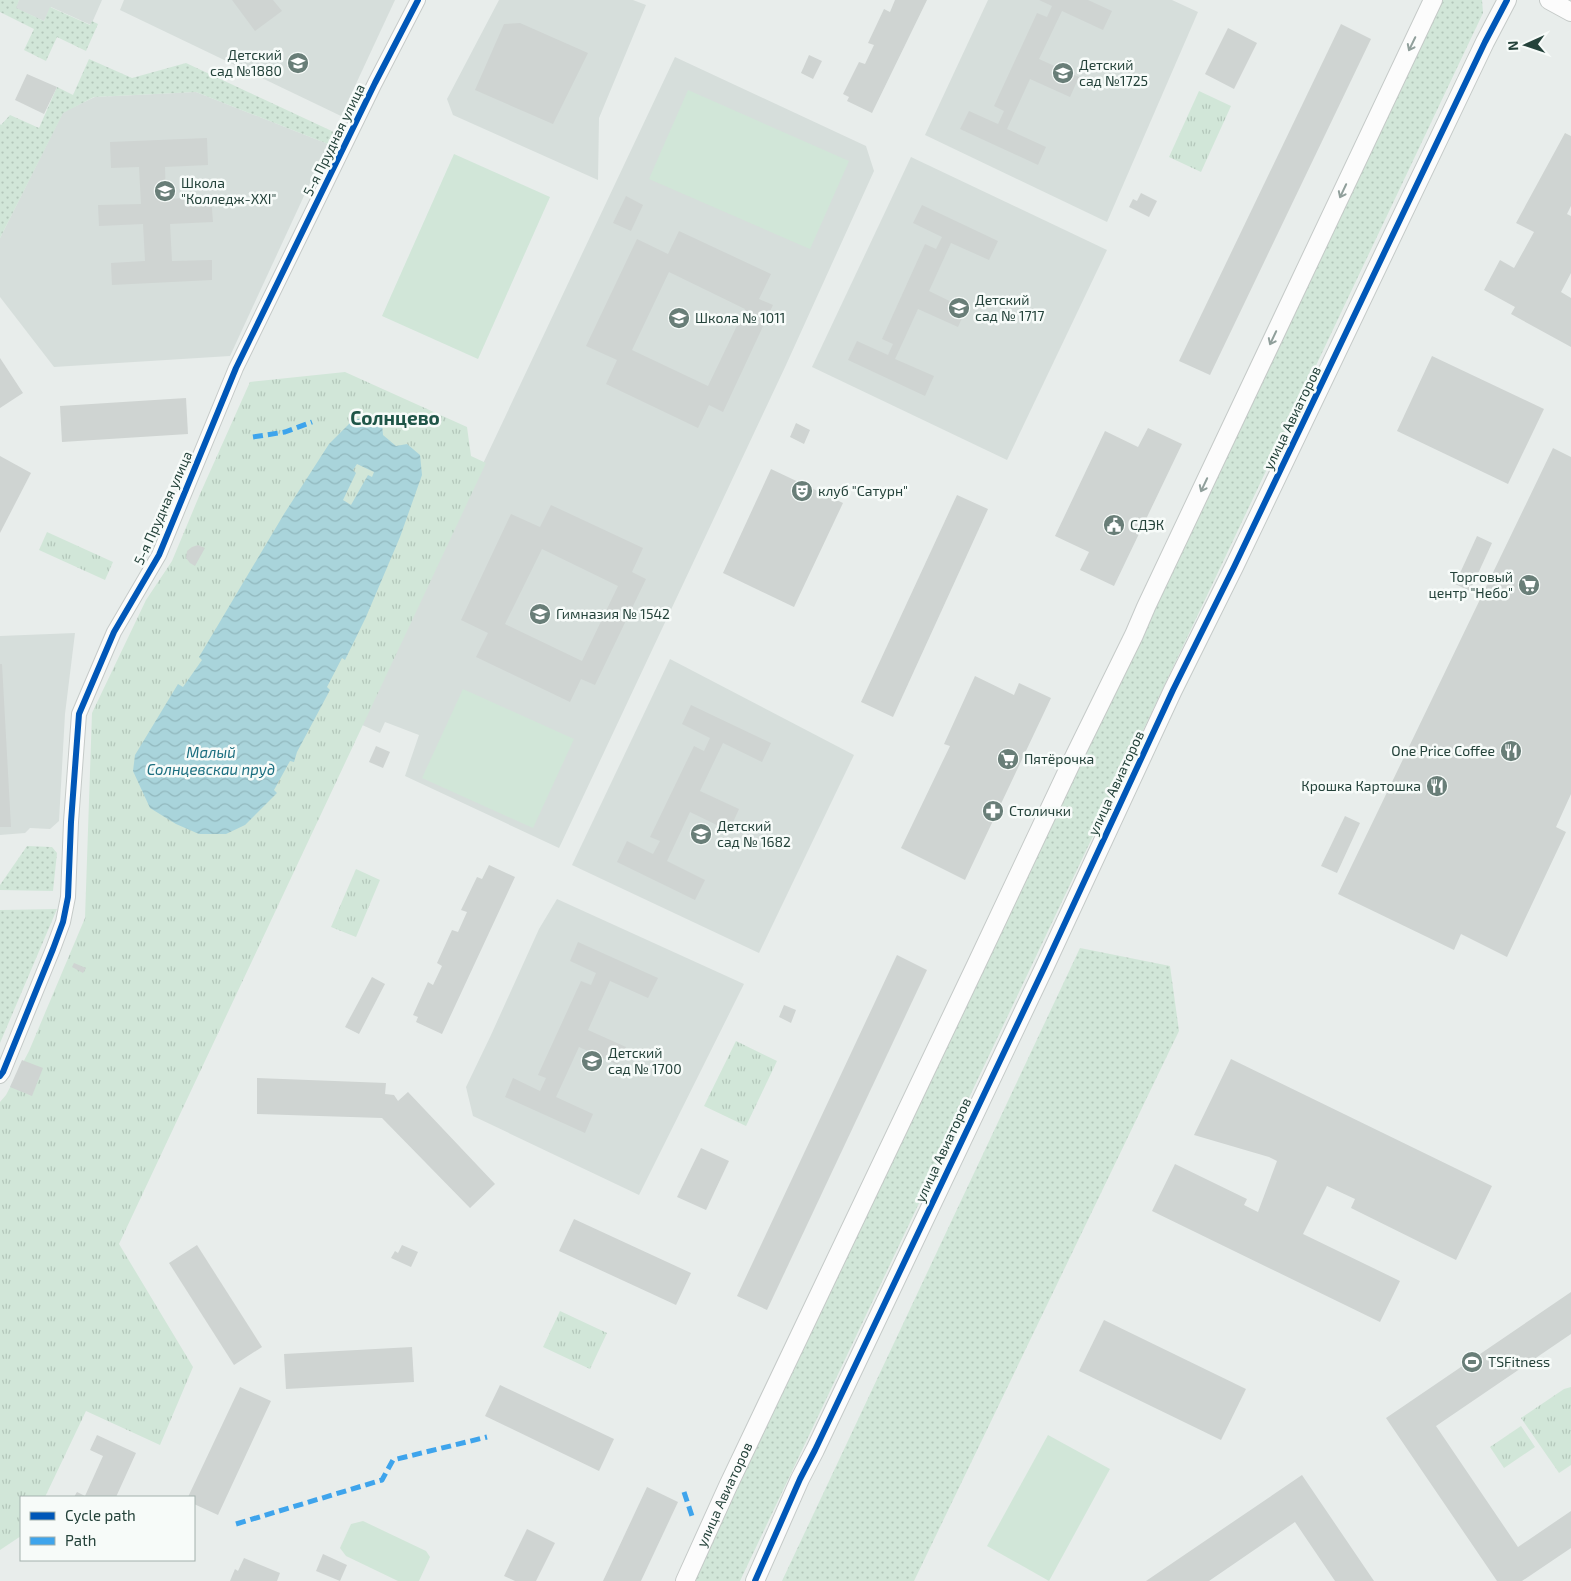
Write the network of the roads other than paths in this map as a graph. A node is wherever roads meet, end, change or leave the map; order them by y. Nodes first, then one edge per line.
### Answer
1 (418, 0) edge
2 (1433, 0) edge
3 (1507, 0) edge
4 (1549, 0) edge
5 (1571, 12) edge
6 (0, 1076) edge
7 (685, 1581) edge
8 (755, 1581) edge

1 - 6 street, 5-я Прудная улица
2 -> 7 street, улица Авиаторов
3 - 8 street, улица Авиаторов
4 - 5 street

